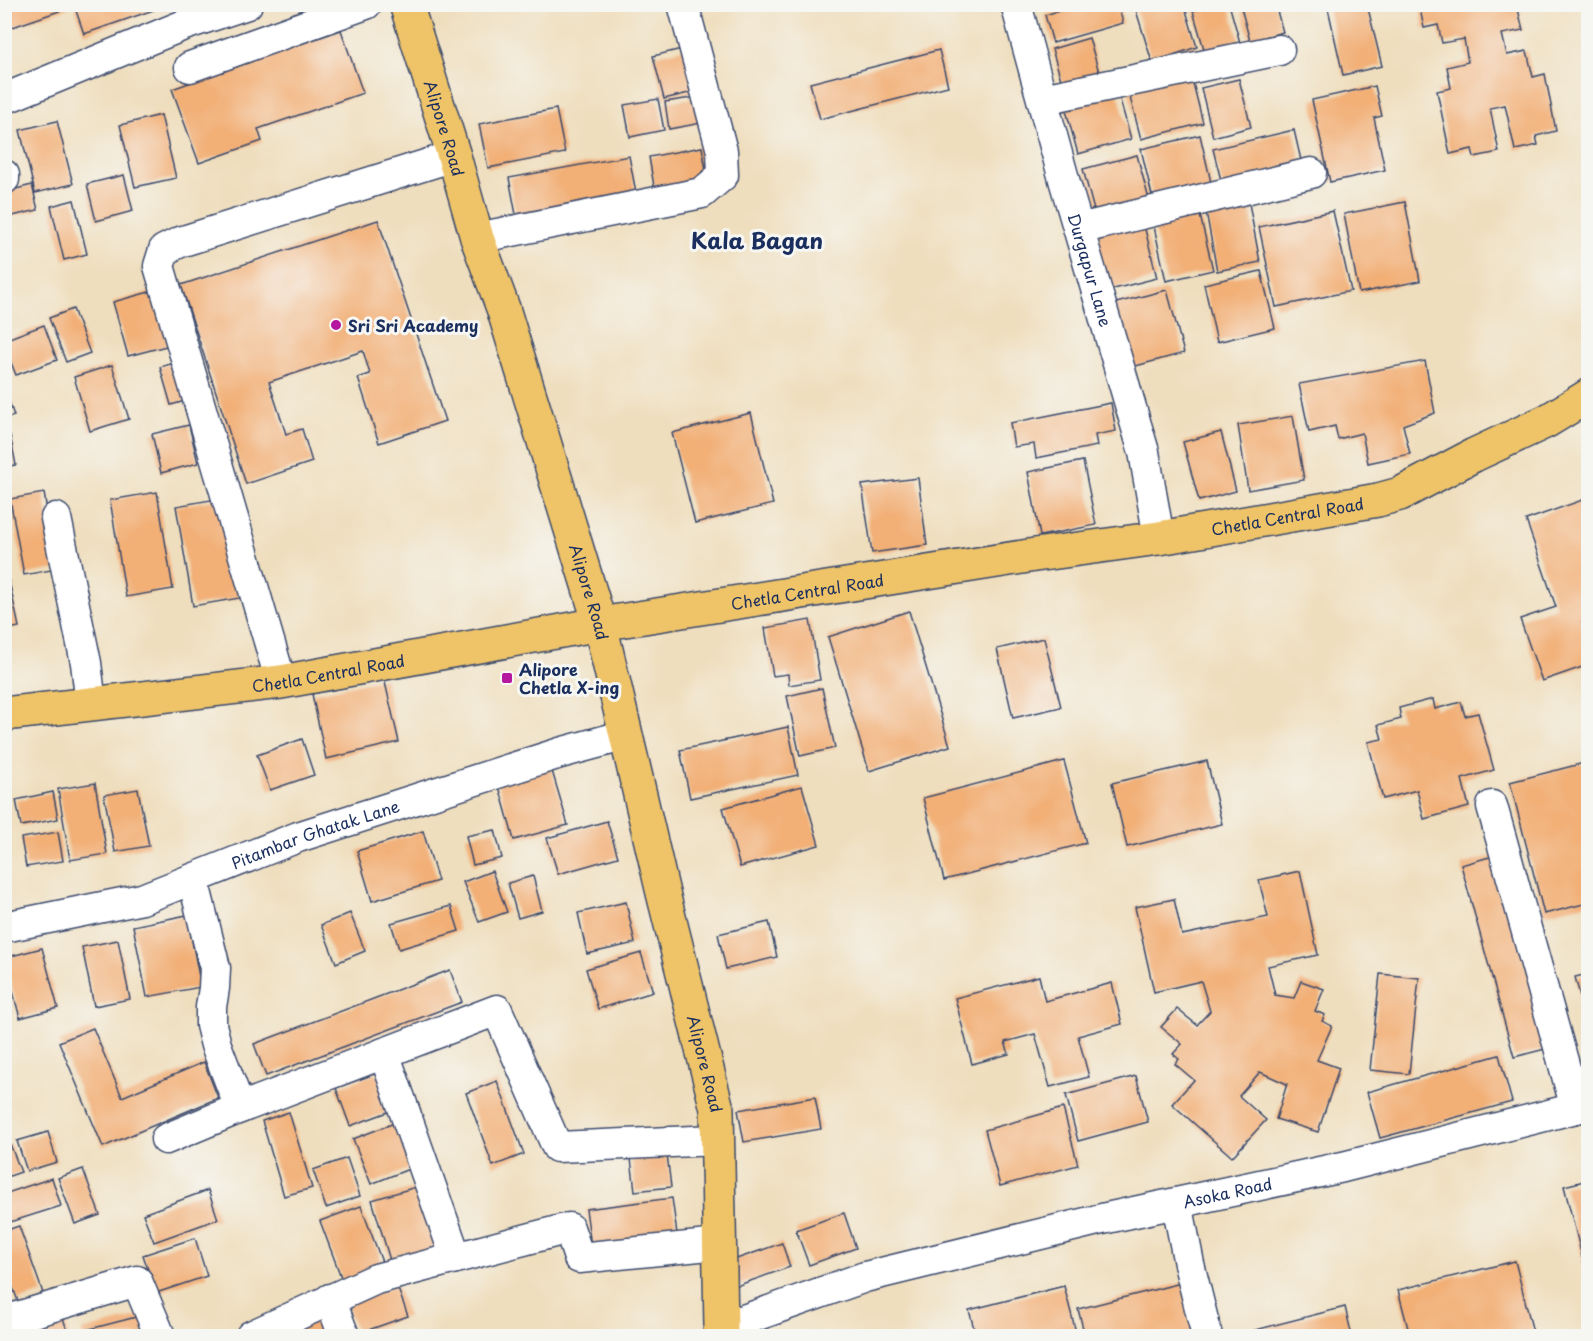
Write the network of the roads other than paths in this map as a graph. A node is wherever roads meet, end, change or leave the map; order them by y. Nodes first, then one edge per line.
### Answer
1 (247, 4) edge
2 (366, 4) edge
3 (406, 4) edge
4 (683, 4) edge
5 (1016, 4) edge
6 (1279, 50) dead end
7 (190, 67) dead end
8 (4, 99) edge
9 (1043, 99) junction
10 (454, 156) junction
11 (1311, 174) dead end
12 (1078, 229) junction
13 (477, 238) junction
14 (1588, 396) edge
15 (56, 518) dead end
16 (1159, 538) junction
17 (600, 624) junction
18 (281, 682) junction
19 (91, 704) junction
20 (4, 714) edge
21 (626, 735) junction
22 (1492, 806) dead end
23 (194, 879) junction
24 (4, 927) edge
25 (384, 1053) junction
26 (1582, 1107) edge
27 (240, 1108) junction
28 (166, 1139) dead end
29 (717, 1140) junction
30 (1177, 1203) junction
31 (719, 1244) junction
32 (456, 1258) junction
33 (330, 1299) junction
34 (4, 1321) edge
35 (4, 1326) edge
36 (720, 1332) edge
37 (8, 1336) edge
38 (160, 1336) edge
39 (250, 1336) edge
40 (344, 1336) edge
41 (1207, 1336) edge

1 - 8 street
2 - 7 street
3 - 10 main road, Alipore Road
4 - 13 street
5 - 9 street, Durgapur Lane
6 - 9 street
9 - 12 street, Durgapur Lane
10 - 13 main road, Alipore Road
10 - 18 street
11 - 12 street
12 - 16 street, Durgapur Lane
13 - 17 main road, Alipore Road
14 - 16 main road, Chetla Central Road
15 - 19 street
16 - 17 main road, Chetla Central Road
17 - 18 main road, Chetla Central Road
17 - 21 main road, Alipore Road
18 - 19 main road, Chetla Central Road
19 - 20 main road, Chetla Central Road
21 - 23 street, Pitambar Ghatak Lane
21 - 29 main road, Alipore Road
22 - 26 street
23 - 24 street, Pitambar Ghatak Lane
23 - 27 street
25 - 27 street
25 - 29 street
25 - 32 street
26 - 30 street, Asoka Road
27 - 28 street
29 - 31 main road, Alipore Road
30 - 36 street, Asoka Road
30 - 41 street
31 - 32 street
31 - 36 main road, Alipore Road
32 - 33 street
33 - 39 street
33 - 40 street
34 - 38 street
35 - 37 street

